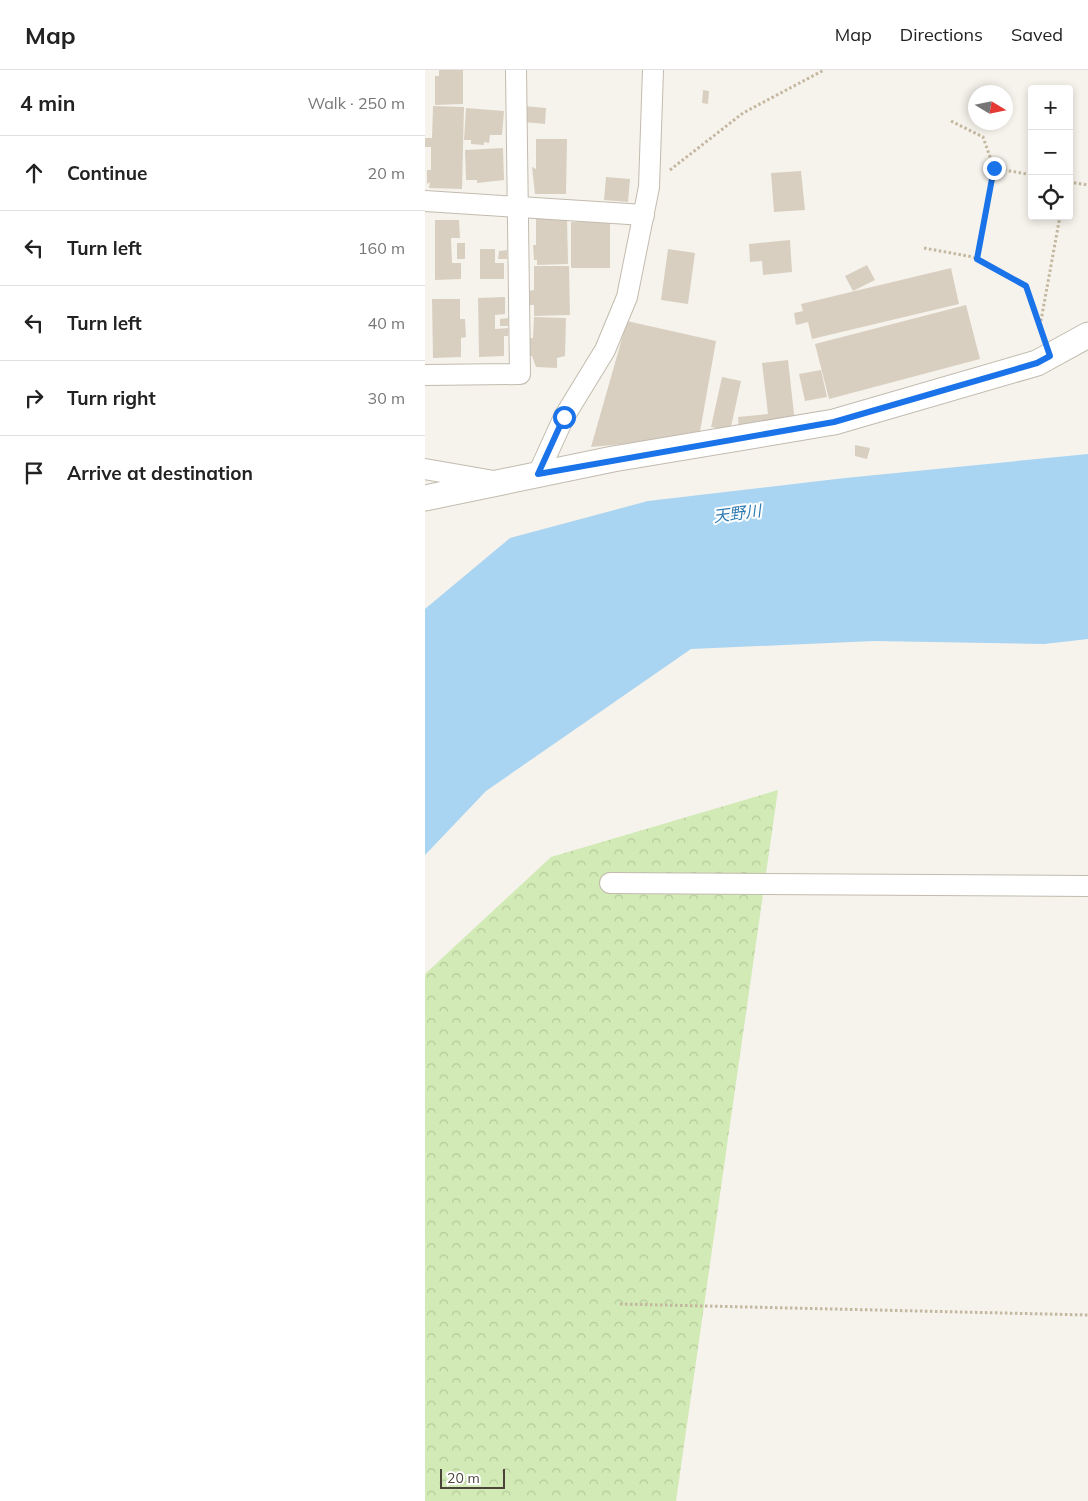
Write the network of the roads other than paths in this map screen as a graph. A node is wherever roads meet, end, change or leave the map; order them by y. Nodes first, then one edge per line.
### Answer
1 (516, 70) edge
2 (653, 70) edge
3 (425, 201) edge
4 (519, 207) junction
5 (644, 215) junction
6 (1088, 335) edge
7 (425, 375) edge
8 (425, 469) edge
9 (538, 474) junction
10 (499, 482) junction
11 (425, 498) edge
12 (609, 883) dead end
13 (1088, 886) edge

1 - 4 street
2 - 5 street
3 - 4 street
4 - 5 street
4 - 7 street
5 - 9 street
6 - 9 street
8 - 10 street
9 - 10 street
10 - 11 street
12 - 13 street

